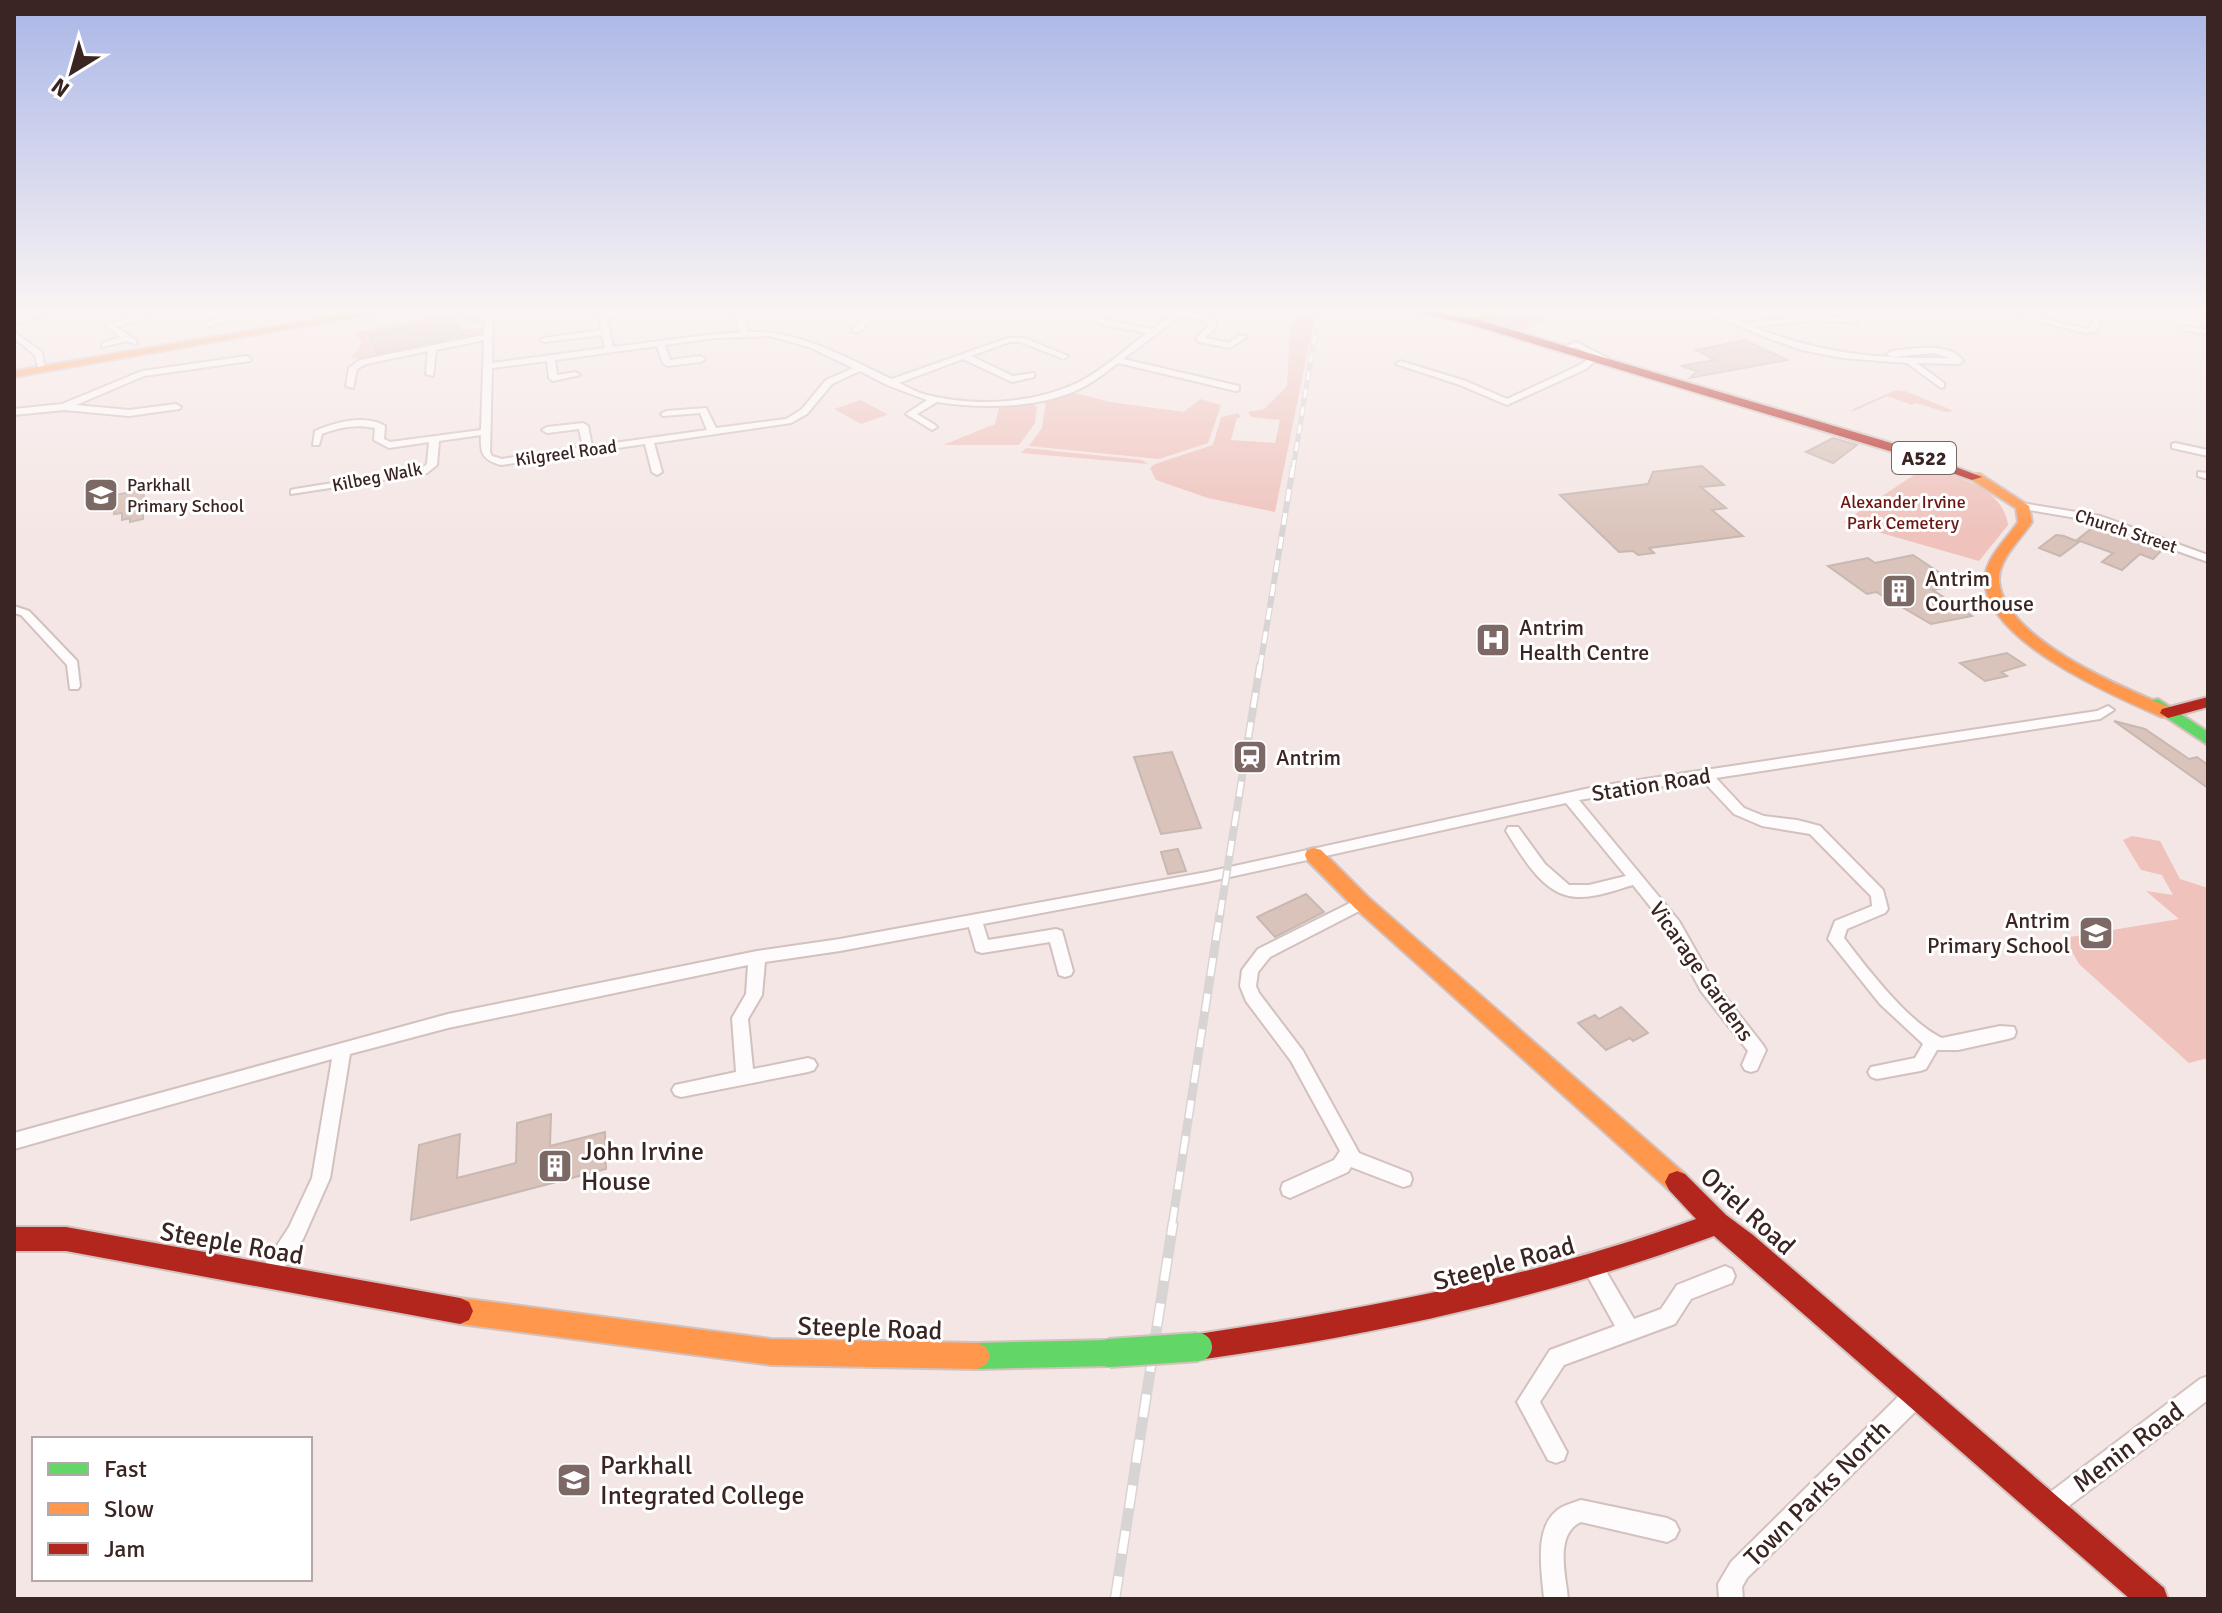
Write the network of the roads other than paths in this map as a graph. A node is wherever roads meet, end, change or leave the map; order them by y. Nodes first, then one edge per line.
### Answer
1 (114, 385) edge
2 (489, 385) edge
3 (826, 385) edge
4 (896, 385) edge
5 (1079, 385) edge
6 (1224, 385) edge
7 (1468, 385) edge
8 (1543, 385) edge
9 (1686, 385) edge
10 (1236, 388) dead end
11 (934, 400) junction
12 (64, 407) junction
13 (176, 407) dead end
14 (14, 412) edge
15 (666, 414) dead end
16 (932, 427) dead end
17 (547, 430) dead end
18 (485, 432) junction
19 (713, 432) junction
20 (434, 440) junction
21 (649, 441) junction
22 (316, 443) dead end
23 (2175, 446) dead end
24 (588, 451) junction
25 (2208, 453) edge
26 (657, 472) dead end
27 (295, 492) dead end
28 (2022, 506) junction
29 (2208, 559) edge
30 (14, 609) edge
31 (74, 686) dead end
32 (2208, 702) edge
33 (2108, 710) dead end
34 (2168, 713) junction
35 (2208, 740) edge
36 (1705, 775) junction
37 (1570, 798) junction
38 (1513, 831) dead end
39 (1314, 855) junction
40 (1636, 879) junction
41 (1362, 903) junction
42 (974, 919) junction
43 (757, 957) junction
44 (1065, 971) dead end
45 (2008, 1032) dead end
46 (1932, 1043) junction
47 (342, 1049) junction
48 (808, 1065) dead end
49 (1751, 1065) dead end
50 (1877, 1072) dead end
51 (745, 1077) junction
52 (681, 1090) dead end
53 (14, 1141) edge
54 (1349, 1158) junction
55 (1403, 1179) dead end
56 (1290, 1189) dead end
57 (1717, 1223) junction
58 (14, 1239) edge
59 (1592, 1266) junction
60 (267, 1276) junction
61 (1725, 1276) dead end
62 (1630, 1331) junction
63 (2208, 1387) edge
64 (1917, 1394) junction
65 (1556, 1452) dead end
66 (2048, 1508) junction
67 (1667, 1530) dead end
68 (1556, 1599) edge
69 (1731, 1599) edge
70 (2153, 1599) edge

1 - 12 street
2 - 18 street
3 - 19 street, Kilgreel Road
4 - 11 street
5 - 11 street
6 - 10 street
7 - 8 street
9 - 28 street, Church Street / A522
11 - 16 street
12 - 13 street
12 - 14 street
15 - 19 street
17 - 24 street
18 - 20 street
18 - 24 street, Kilgreel Road
19 - 21 street, Kilgreel Road
20 - 22 street
20 - 27 street, Kilbeg Walk
21 - 24 street, Kilgreel Road
21 - 26 street
23 - 25 street
28 - 29 street, Church Street
28 - 34 street
30 - 31 street
32 - 34 street
33 - 36 street, Station Road
34 - 35 street
36 - 37 street, Station Road
36 - 46 street
37 - 39 street, Station Road
37 - 40 street, Vicarage Gardens
38 - 40 street, Vicarage Gardens
39 - 41 street, Oriel Road
39 - 42 street, Station Road
40 - 49 street, Vicarage Gardens
41 - 54 street
41 - 57 street, Oriel Road
42 - 43 street
42 - 44 street
43 - 47 street
43 - 51 street
45 - 46 street
46 - 50 street
47 - 53 street
47 - 60 street
48 - 51 street
51 - 52 street
54 - 55 street
54 - 56 street
57 - 59 street, Steeple Road
57 - 64 street, Oriel Road
58 - 60 street, Steeple Road
59 - 60 street, Steeple Road, bridge
59 - 62 street
61 - 62 street
62 - 65 street
63 - 66 street, Menin Road
64 - 66 street, Oriel Road
64 - 69 street, Town Parks North
66 - 70 street, Oriel Road
67 - 68 street

